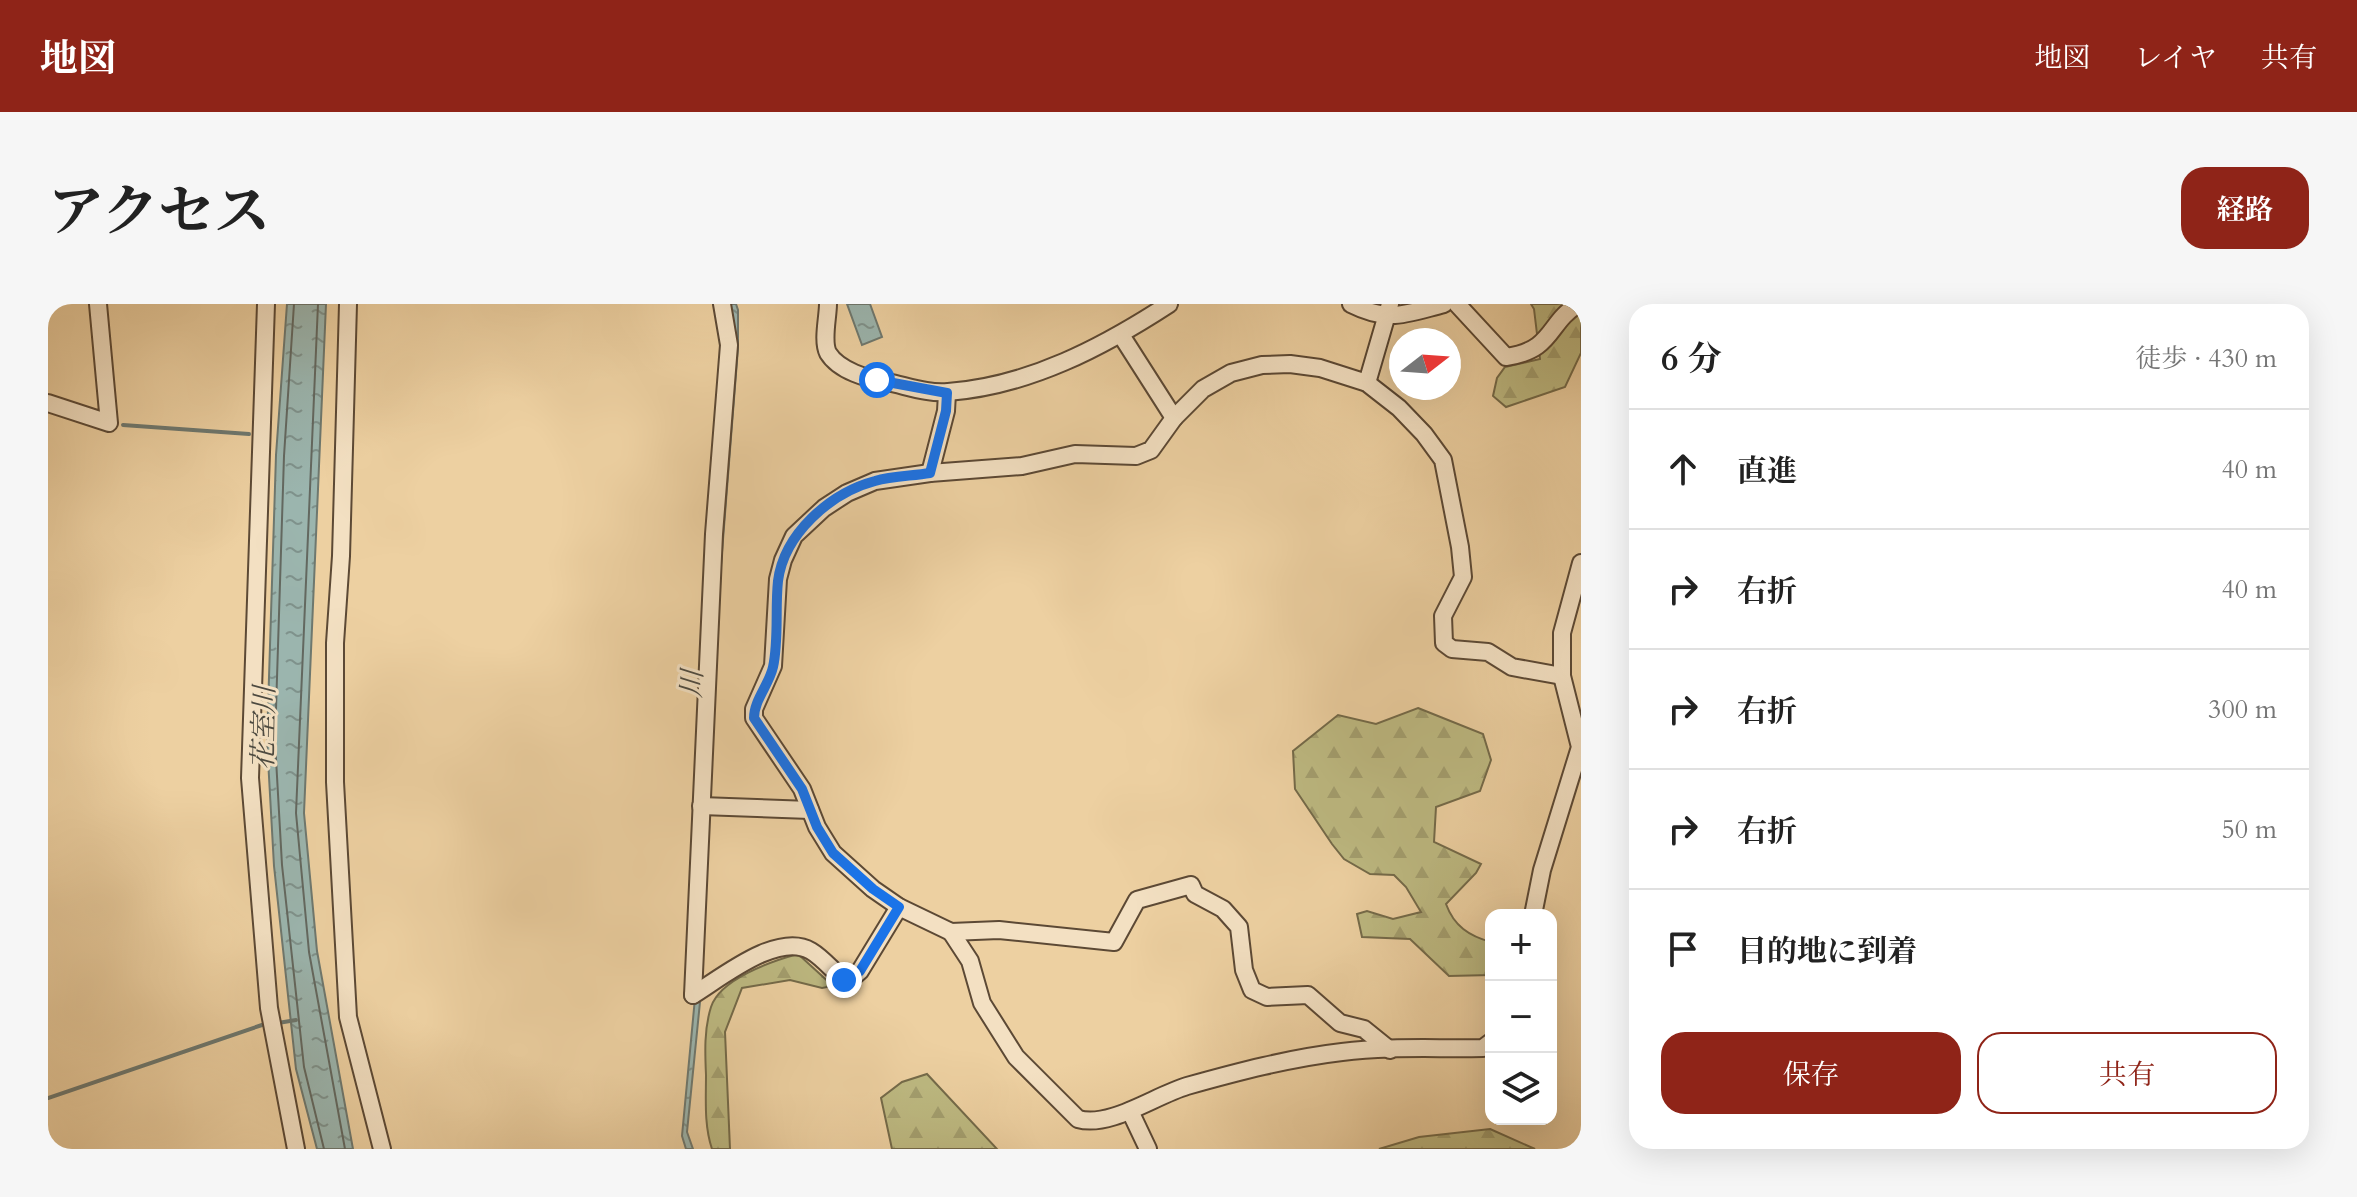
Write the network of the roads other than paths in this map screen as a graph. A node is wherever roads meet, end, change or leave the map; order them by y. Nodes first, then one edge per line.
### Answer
1 (98, 304) edge
2 (266, 304) edge
3 (348, 304) edge
4 (722, 304) edge
5 (828, 304) edge
6 (1169, 304) edge
7 (1351, 304) edge
8 (1444, 304) edge
9 (1457, 304) edge
10 (1579, 304) edge
11 (1389, 310) edge
12 (1121, 335) junction
13 (1367, 383) junction
14 (947, 393) junction
15 (48, 403) edge
16 (1174, 418) junction
17 (930, 473) junction
18 (1581, 563) edge
19 (1562, 676) junction
20 (1581, 747) edge
21 (701, 806) junction
22 (810, 810) junction
23 (899, 907) junction
24 (1534, 909) edge
25 (951, 932) junction
26 (1485, 1046) edge
27 (1390, 1050) junction
28 (1130, 1111) junction
29 (296, 1149) edge
30 (382, 1149) edge
31 (1148, 1149) edge

1 - 15 street
2 - 29 street
3 - 30 street
4 - 21 street
5 - 14 street
6 - 12 street
7 - 11 street
8 - 11 street
9 - 10 street
11 - 13 street
12 - 14 street
12 - 16 street
13 - 16 street
13 - 19 street
14 - 17 street
16 - 17 street
17 - 22 street
18 - 19 street
19 - 20 street
20 - 24 street
21 - 22 street
21 - 23 street
22 - 23 street
23 - 25 street
25 - 27 street
25 - 28 street
26 - 27 street
27 - 28 street
28 - 31 street

